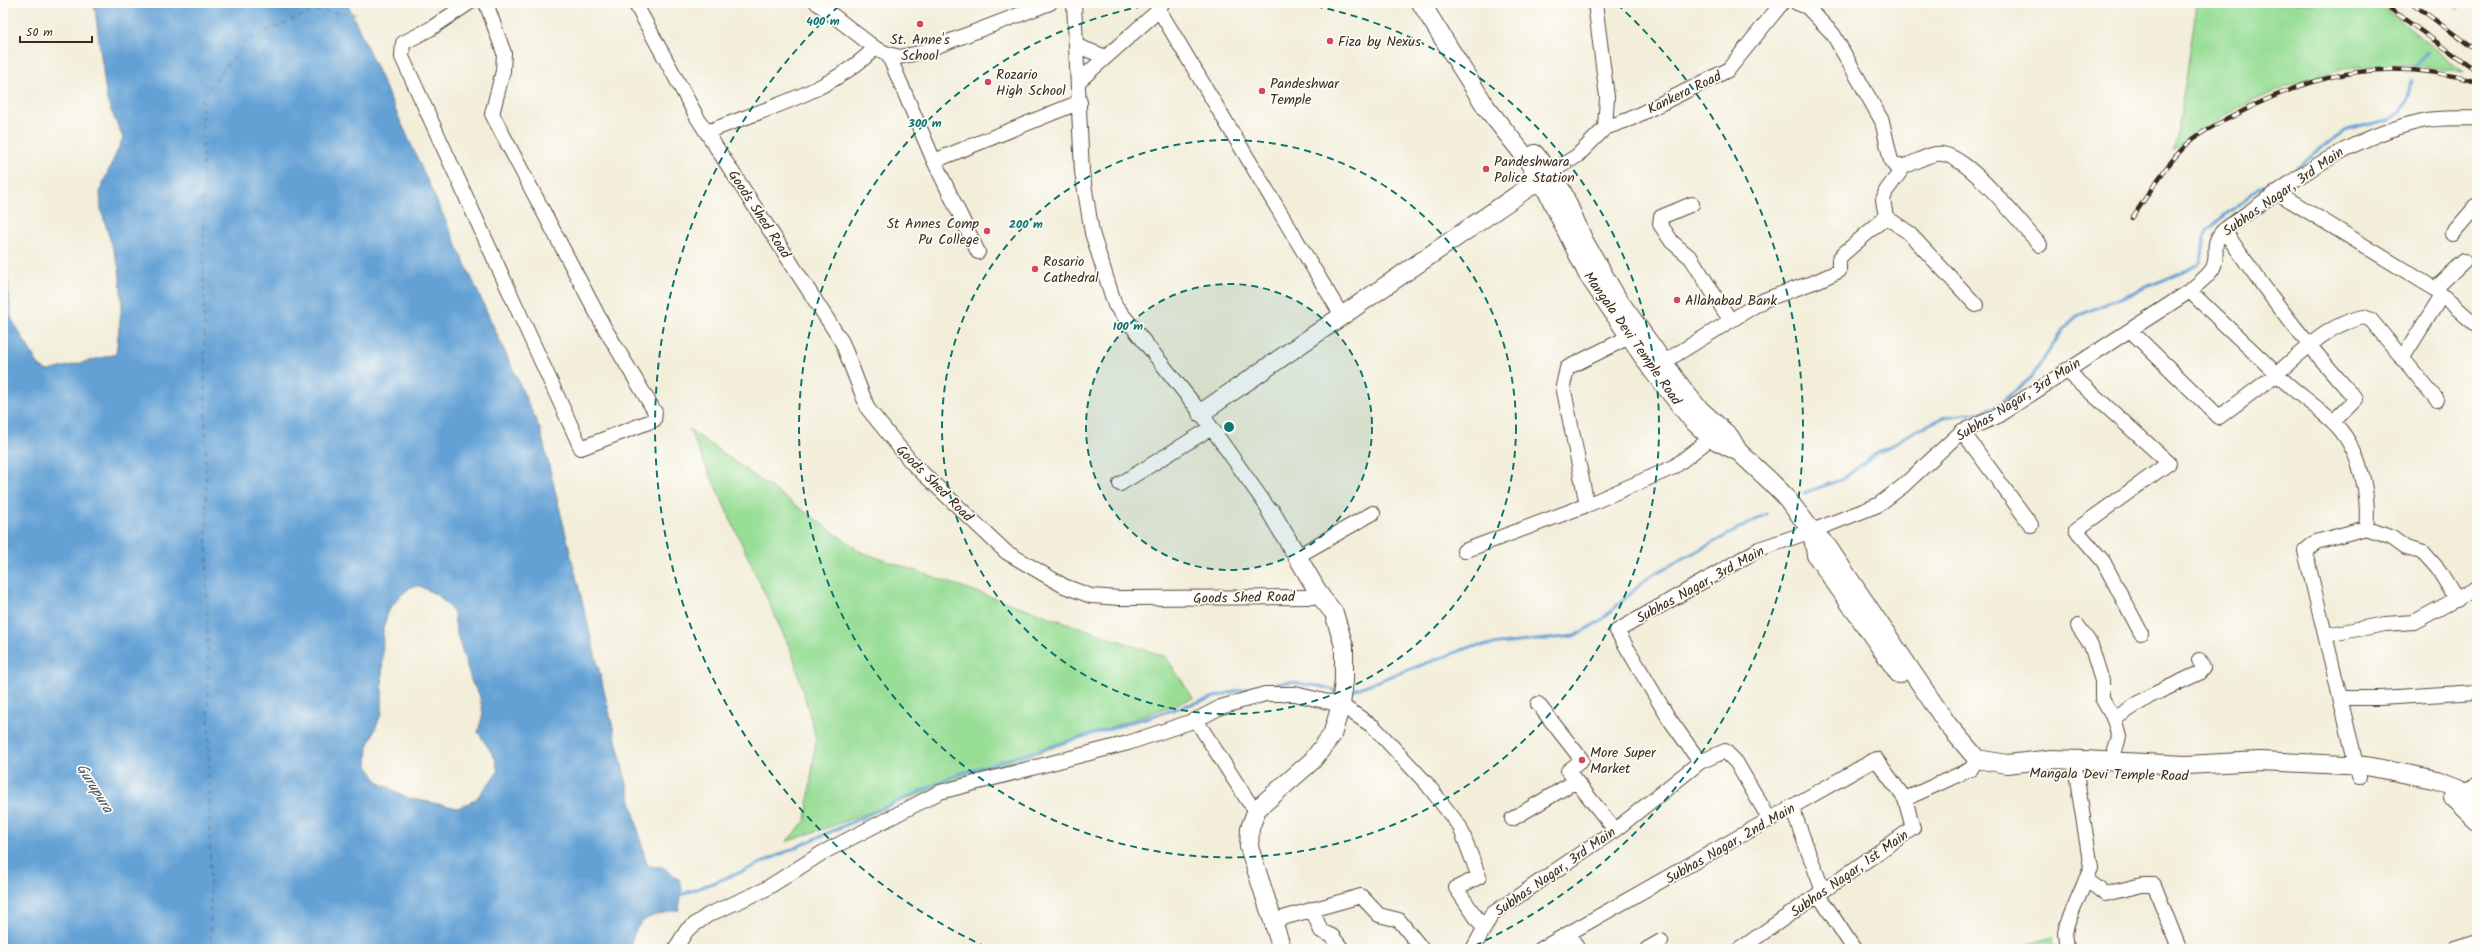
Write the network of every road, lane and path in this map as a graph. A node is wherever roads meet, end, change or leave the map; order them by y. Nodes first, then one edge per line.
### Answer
1 (469, 3) edge
2 (486, 3) edge
3 (635, 3) edge
4 (817, 3) edge
5 (1050, 3) edge
6 (1074, 3) edge
7 (1421, 3) edge
8 (1435, 3) edge
9 (1595, 3) edge
10 (1782, 3) edge
11 (1807, 4) edge
12 (1161, 6) edge
13 (1077, 46) junction
14 (875, 48) junction
15 (888, 54) junction
16 (1106, 57) junction
17 (1079, 82) junction
18 (1080, 102) junction
19 (2477, 118) edge
20 (1508, 127) junction
21 (1605, 128) junction
22 (707, 132) junction
23 (934, 160) junction
24 (1904, 168) junction
25 (1544, 177) junction
26 (2278, 193) junction
27 (1692, 204) dead end
28 (2477, 205) edge
29 (1886, 216) junction
30 (2224, 230) junction
31 (2452, 234) dead end
32 (2040, 244) dead end
33 (978, 252) dead end
34 (2464, 261) dead end
35 (2190, 291) junction
36 (2438, 292) junction
37 (1976, 305) dead end
38 (1342, 316) junction
39 (1730, 320) junction
40 (2477, 326) edge
41 (2131, 331) junction
42 (1629, 337) junction
43 (2309, 343) junction
44 (2402, 359) junction
45 (1658, 366) junction
46 (2066, 370) junction
47 (2276, 374) junction
48 (2437, 400) dead end
49 (1201, 413) junction
50 (2333, 422) junction
51 (1211, 428) junction
52 (1962, 431) junction
53 (1711, 438) junction
54 (1739, 452) junction
55 (1120, 484) dead end
56 (1587, 505) junction
57 (1271, 512) joint
58 (1373, 513) dead end
59 (2031, 525) dead end
60 (2366, 528) junction
61 (1812, 532) junction
62 (1464, 551) dead end
63 (1296, 557) junction
64 (2476, 591) edge
65 (1322, 596) junction
66 (2457, 600) junction
67 (2078, 626) dead end
68 (2141, 633) dead end
69 (2326, 635) junction
70 (2199, 660) dead end
71 (2477, 692) edge
72 (2341, 698) junction
73 (1538, 704) dead end
74 (1341, 705) junction
75 (2114, 719) junction
76 (1196, 720) junction
77 (2112, 761) junction
78 (1700, 762) junction
79 (1974, 764) junction
80 (2075, 765) junction
81 (2358, 771) junction
82 (1576, 781) junction
83 (2464, 791) edge
84 (1905, 798) junction
85 (2477, 805) edge
86 (1792, 808) junction
87 (1257, 809) junction
88 (1512, 820) dead end
89 (1770, 820) junction
90 (2477, 822) edge
91 (1615, 830) junction
92 (2086, 879) junction
93 (1821, 892) junction
94 (1312, 909) junction
95 (1272, 920) junction
96 (1484, 929) junction
97 (1569, 934) junction
98 (1661, 941) dead end
99 (2477, 942) edge
100 (2179, 948) edge
101 (675, 949) edge
102 (1282, 949) edge
103 (1342, 949) edge
104 (1422, 949) edge
105 (1473, 949) edge
106 (1541, 949) edge
107 (1578, 949) edge
108 (1647, 949) edge
109 (1740, 949) edge
110 (1854, 949) edge
111 (2067, 949) edge
112 (2454, 949) edge

1 - 2 street
3 - 22 street, Goods Shed Road
4 - 14 street
5 - 15 street
6 - 13 street
7 - 20 main road, Mangala Devi Temple Road
8 - 20 main road, Mangala Devi Temple Road
9 - 21 street
10 - 21 street, Kankera Road
11 - 24 street
12 - 16 street
12 - 38 street
13 - 16 street
13 - 17 street
14 - 15 street
14 - 22 street
15 - 23 street
16 - 17 street
17 - 18 street
18 - 23 street
18 - 49 street
19 - 26 street, Subhas Nagar, 3rd Main
20 - 25 main road, Mangala Devi Temple Road
21 - 25 street
22 - 65 street, Goods Shed Road
23 - 33 street
24 - 29 street
24 - 32 street
25 - 38 main road
25 - 42 main road, Mangala Devi Temple Road
25 - 45 main road, Mangala Devi Temple Road
26 - 30 street, Subhas Nagar, 3rd Main
26 - 36 street
27 - 39 street
28 - 31 street
29 - 37 street
29 - 39 street
30 - 35 street, Subhas Nagar, 3rd Main
30 - 43 street
34 - 36 street
35 - 41 street, Subhas Nagar, 3rd Main
35 - 47 street
36 - 40 street
36 - 44 street
38 - 49 main road
39 - 45 street
41 - 46 street, Subhas Nagar, 3rd Main
41 - 47 street
42 - 45 main road, Mangala Devi Temple Road
42 - 56 street
43 - 44 street
43 - 47 street
43 - 50 street
44 - 48 street
45 - 53 main road, Mangala Devi Temple Road
45 - 54 main road, Mangala Devi Temple Road
46 - 52 street, Subhas Nagar, 3rd Main
46 - 68 street
47 - 50 street
49 - 51 street
50 - 60 street
51 - 55 street
51 - 57 street
52 - 59 street
52 - 61 street, Subhas Nagar, 3rd Main
53 - 54 main road, Mangala Devi Temple Road
53 - 56 street
54 - 61 main road, Mangala Devi Temple Road
56 - 62 street
57 - 63 main road
58 - 63 street
60 - 66 street
60 - 69 street
61 - 78 street, Subhas Nagar, 3rd Main
61 - 79 main road, Mangala Devi Temple Road
63 - 65 main road
64 - 66 street
65 - 74 main road
66 - 69 street
67 - 75 street
69 - 72 street
70 - 75 street
71 - 72 street
72 - 81 street
73 - 82 street
74 - 76 street
74 - 87 main road
74 - 96 street
75 - 77 street
76 - 87 street
76 - 101 street
77 - 80 main road, Mangala Devi Temple Road
77 - 81 main road, Mangala Devi Temple Road
78 - 89 street
78 - 91 street, Subhas Nagar, 3rd Main
79 - 80 main road, Mangala Devi Temple Road
79 - 84 street
80 - 81 main road, Mangala Devi Temple Road
80 - 92 street
81 - 83 main road, Mangala Devi Temple Road
82 - 88 street
82 - 91 street
83 - 85 main road, Mangala Devi Temple Road
83 - 90 main road, Mangala Devi Temple Road
84 - 86 street, Subhas Nagar, 2nd Main
84 - 93 street, Subhas Nagar, 1st Main
86 - 89 street, Subhas Nagar, 2nd Main
86 - 93 street
87 - 95 main road
89 - 97 street, Subhas Nagar, 2nd Main
91 - 96 street, Subhas Nagar, 3rd Main
92 - 100 street
92 - 111 street
93 - 109 street, Subhas Nagar, 1st Main
93 - 110 street
94 - 95 street
94 - 103 street
94 - 104 street
95 - 102 main road
96 - 105 street, Subhas Nagar, 3rd Main
97 - 106 street, Subhas Nagar, 2nd Main
97 - 107 street
98 - 108 street
99 - 112 street

